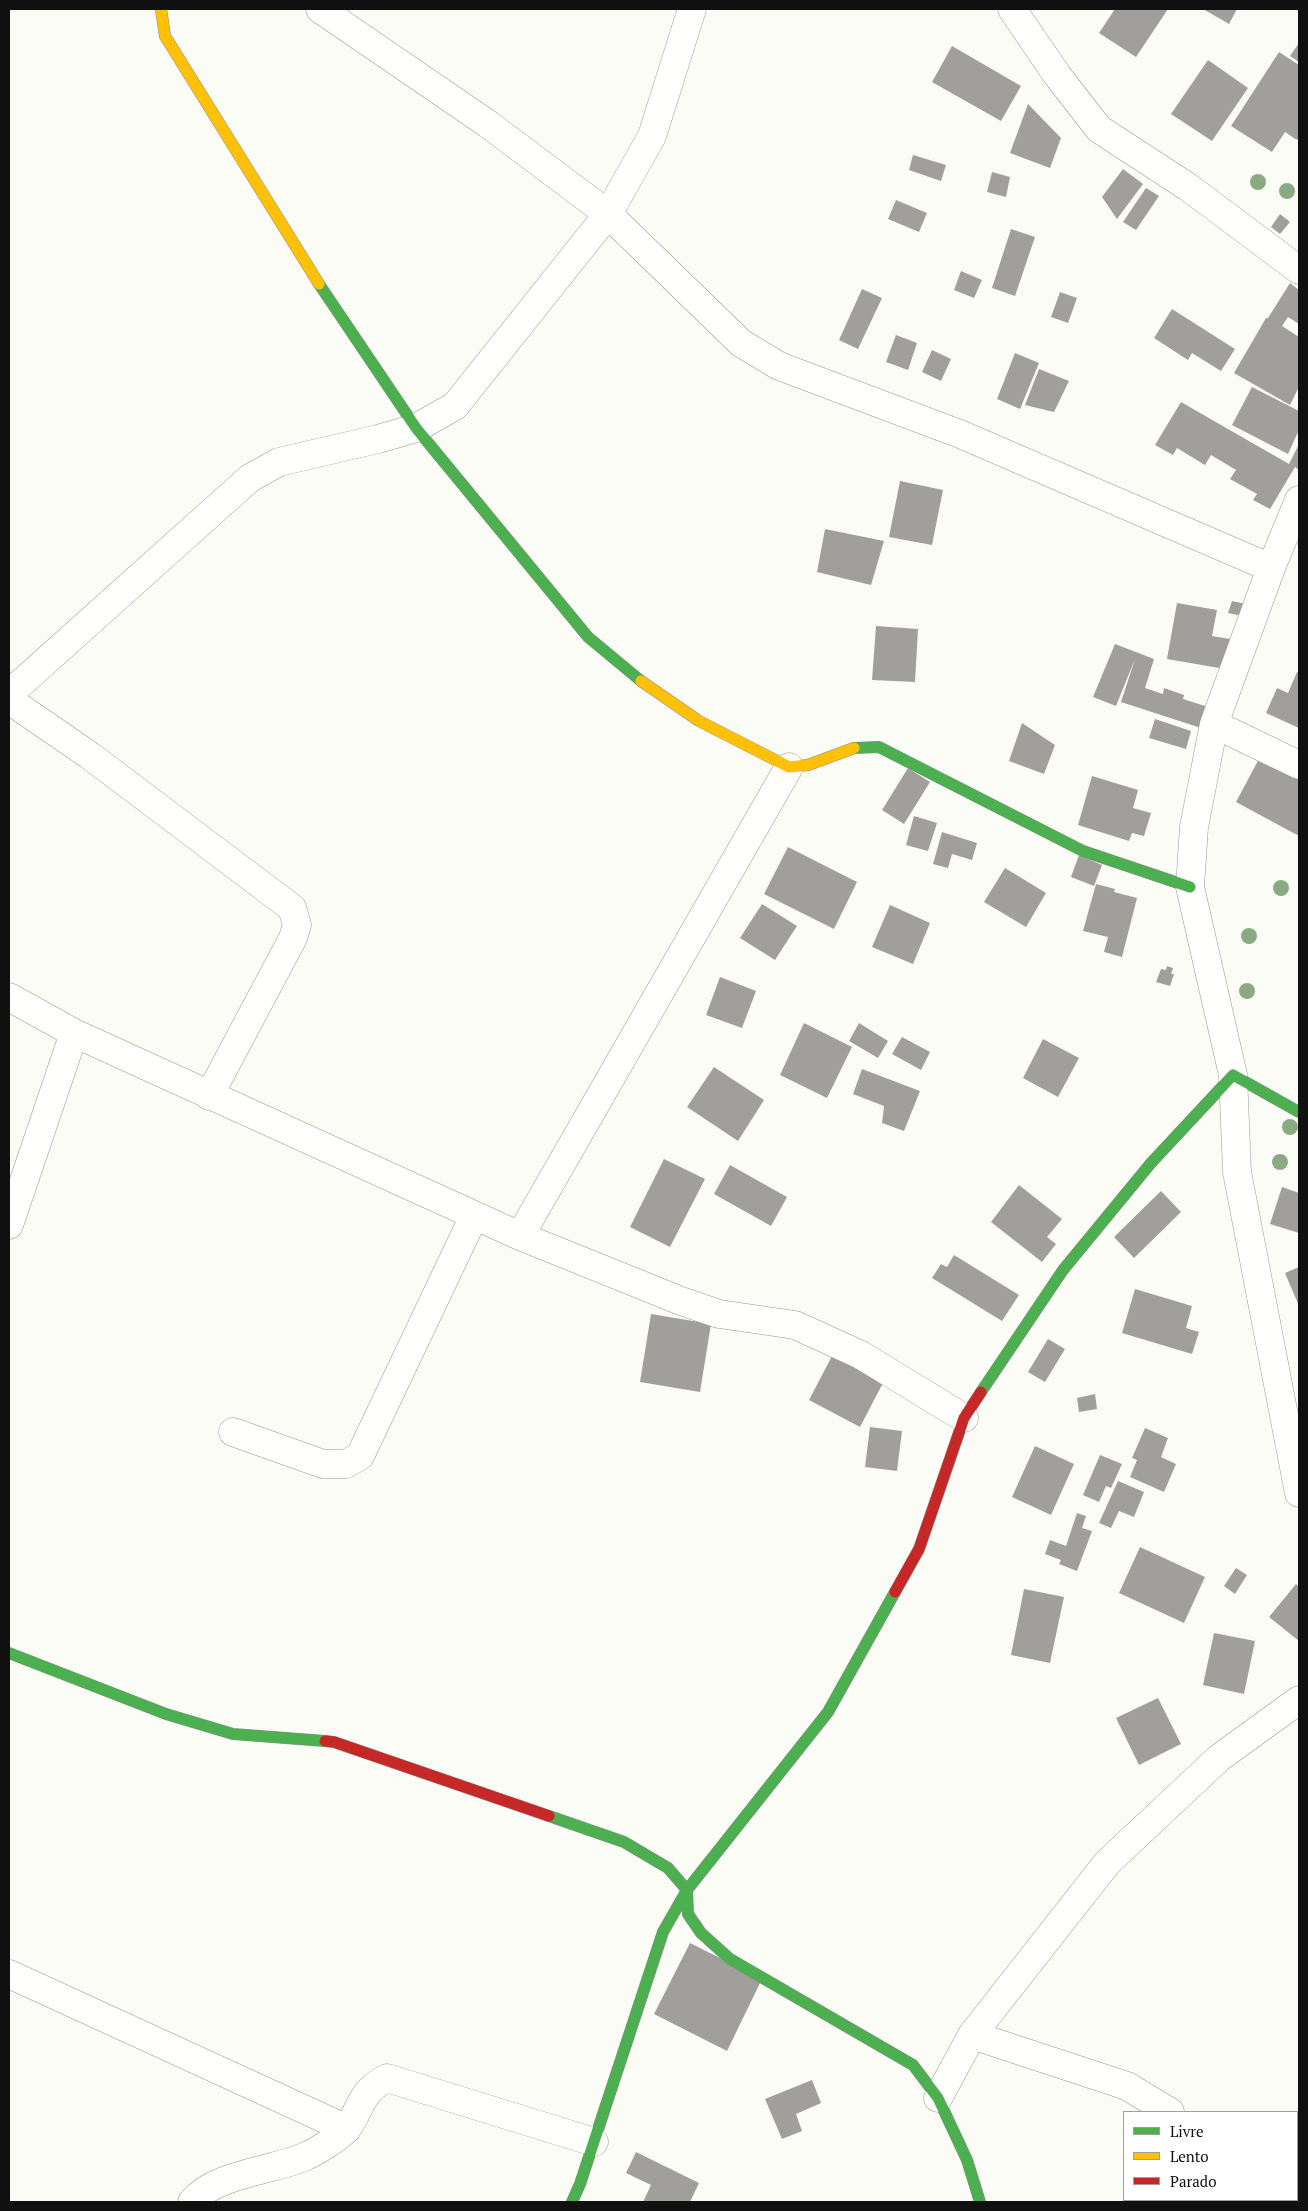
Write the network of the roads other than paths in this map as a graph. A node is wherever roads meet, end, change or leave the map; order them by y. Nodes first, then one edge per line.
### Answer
1 (161, 9) edge
2 (320, 9) edge
3 (692, 9) edge
4 (1012, 9) edge
5 (608, 214) junction
6 (1299, 270) edge
7 (416, 428) junction
8 (1299, 500) edge
9 (1271, 568) junction
10 (9, 694) edge
11 (9, 700) edge
12 (1214, 724) junction
13 (1299, 765) edge
14 (789, 767) junction
15 (1190, 887) junction
16 (9, 997) edge
17 (74, 1033) junction
18 (1233, 1075) junction
19 (209, 1096) junction
20 (1299, 1112) edge
21 (474, 1216) junction
22 (9, 1225) edge
23 (520, 1236) junction
24 (964, 1418) junction
25 (234, 1432) dead end
26 (1299, 1493) edge
27 (9, 1654) edge
28 (1299, 1700) edge
29 (688, 1890) junction
30 (9, 1974) edge
31 (972, 2036) junction
32 (938, 2098) junction
33 (1168, 2111) edge
34 (347, 2129) junction
35 (594, 2142) junction
36 (192, 2202) edge
37 (572, 2202) edge
38 (980, 2202) edge

1 - 7 street
2 - 5 street
3 - 5 street
4 - 6 street
5 - 7 street
5 - 9 street
7 - 10 street
7 - 14 street
8 - 9 street
9 - 12 street
11 - 19 street
12 - 13 street
12 - 15 street
14 - 15 street
14 - 23 street
15 - 18 street
16 - 17 street
17 - 19 street
17 - 22 street
18 - 20 street
18 - 24 street
18 - 26 street
19 - 21 street
21 - 23 street
21 - 25 street
23 - 24 street
24 - 29 street
27 - 29 street
28 - 31 street
29 - 32 street
29 - 35 street
30 - 34 street
31 - 32 street
31 - 33 street
32 - 38 street
34 - 35 street
34 - 36 street
35 - 37 street

